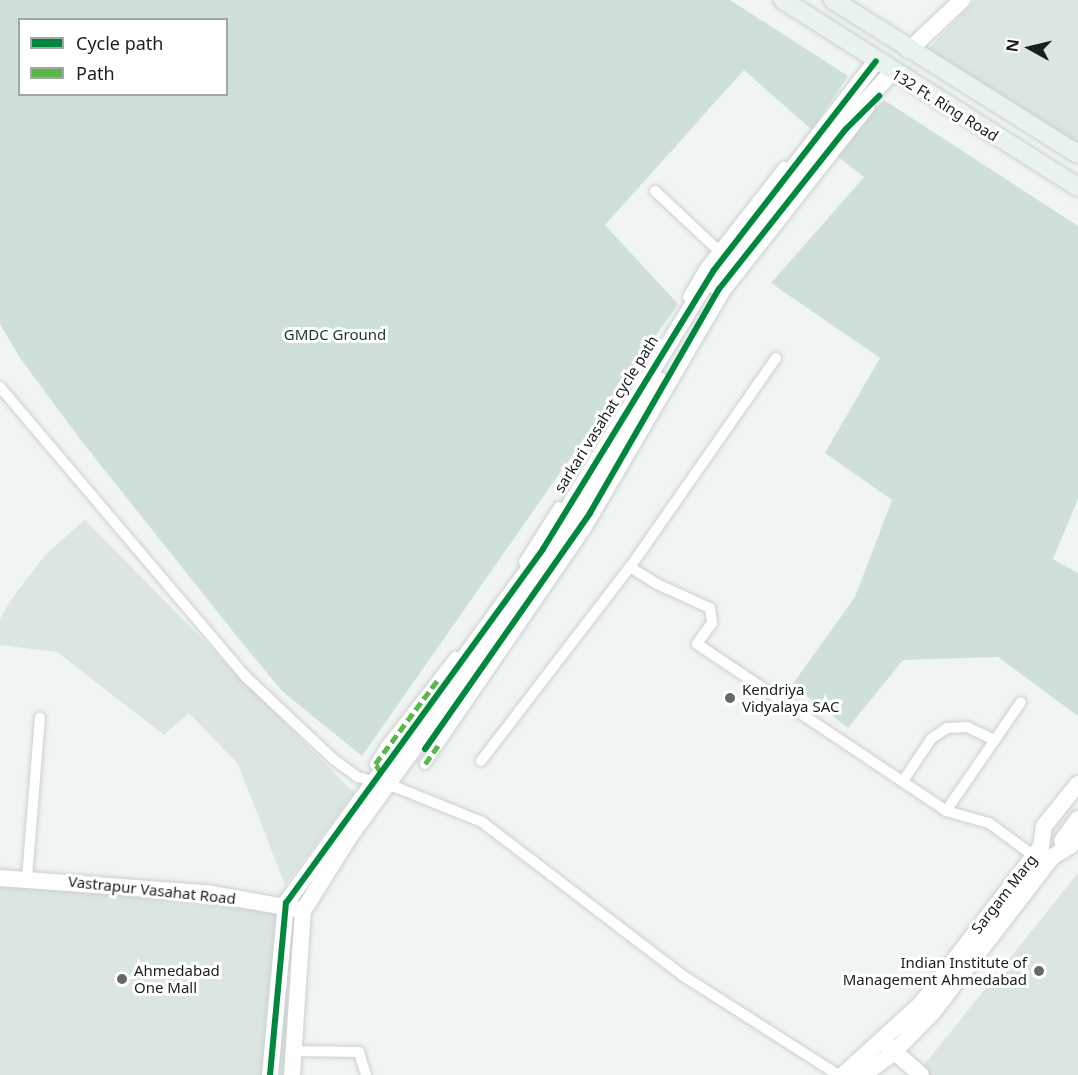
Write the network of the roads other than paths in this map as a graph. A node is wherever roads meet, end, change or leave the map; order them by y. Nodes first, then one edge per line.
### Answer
1 (783, 0) edge
2 (832, 0) edge
3 (962, 0) edge
4 (909, 50) junction
5 (876, 61) junction
6 (858, 72) dead end
7 (892, 72) junction
8 (879, 96) dead end
9 (1078, 154) edge
10 (1078, 188) edge
11 (655, 191) dead end
12 (721, 253) junction
13 (776, 358) dead end
14 (0, 387) edge
15 (630, 567) junction
16 (1021, 702) dead end
17 (40, 717) dead end
18 (994, 740) junction
19 (481, 761) dead end
20 (425, 764) dead end
21 (381, 780) junction
22 (903, 782) junction
23 (1078, 784) edge
24 (1078, 799) edge
25 (946, 812) junction
26 (1078, 819) edge
27 (1078, 835) edge
28 (1042, 853) junction
29 (0, 878) edge
30 (27, 878) junction
31 (285, 907) junction
32 (303, 911) junction
33 (888, 1047) junction
34 (291, 1051) junction
35 (270, 1075) edge
36 (292, 1075) edge
37 (366, 1075) edge
38 (838, 1075) edge
39 (843, 1075) edge
40 (863, 1075) edge
41 (921, 1075) edge

1 - 5 main road, 132 Ft. Ring Road
2 - 4 main road, 132 Ft. Ring Road
3 - 4 street
4 - 9 main road, 132 Ft. Ring Road
5 - 7 main road, 132 Ft. Ring Road
5 - 12 street
6 - 12 street
7 - 10 main road, 132 Ft. Ring Road
7 - 21 street
8 - 20 street
11 - 12 street
12 - 21 street
13 - 15 street
14 - 21 street
15 - 19 street
15 - 22 street
16 - 18 street
17 - 30 street
18 - 22 street
18 - 25 street
21 - 31 street
21 - 32 street
21 - 38 street
22 - 25 street
23 - 28 street, Sargam Marg
24 - 28 street
25 - 28 street
26 - 28 street
27 - 28 street, Sargam Marg
28 - 33 street, Sargam Marg
29 - 30 street, Vastrapur Vasahat Road
30 - 31 street, Vastrapur Vasahat Road
31 - 32 street, Vastrapur Vasahat Road
31 - 35 street
32 - 34 street
33 - 39 street, Sargam Marg
33 - 40 street, Sargam Marg
33 - 41 street
34 - 36 street
34 - 37 street

